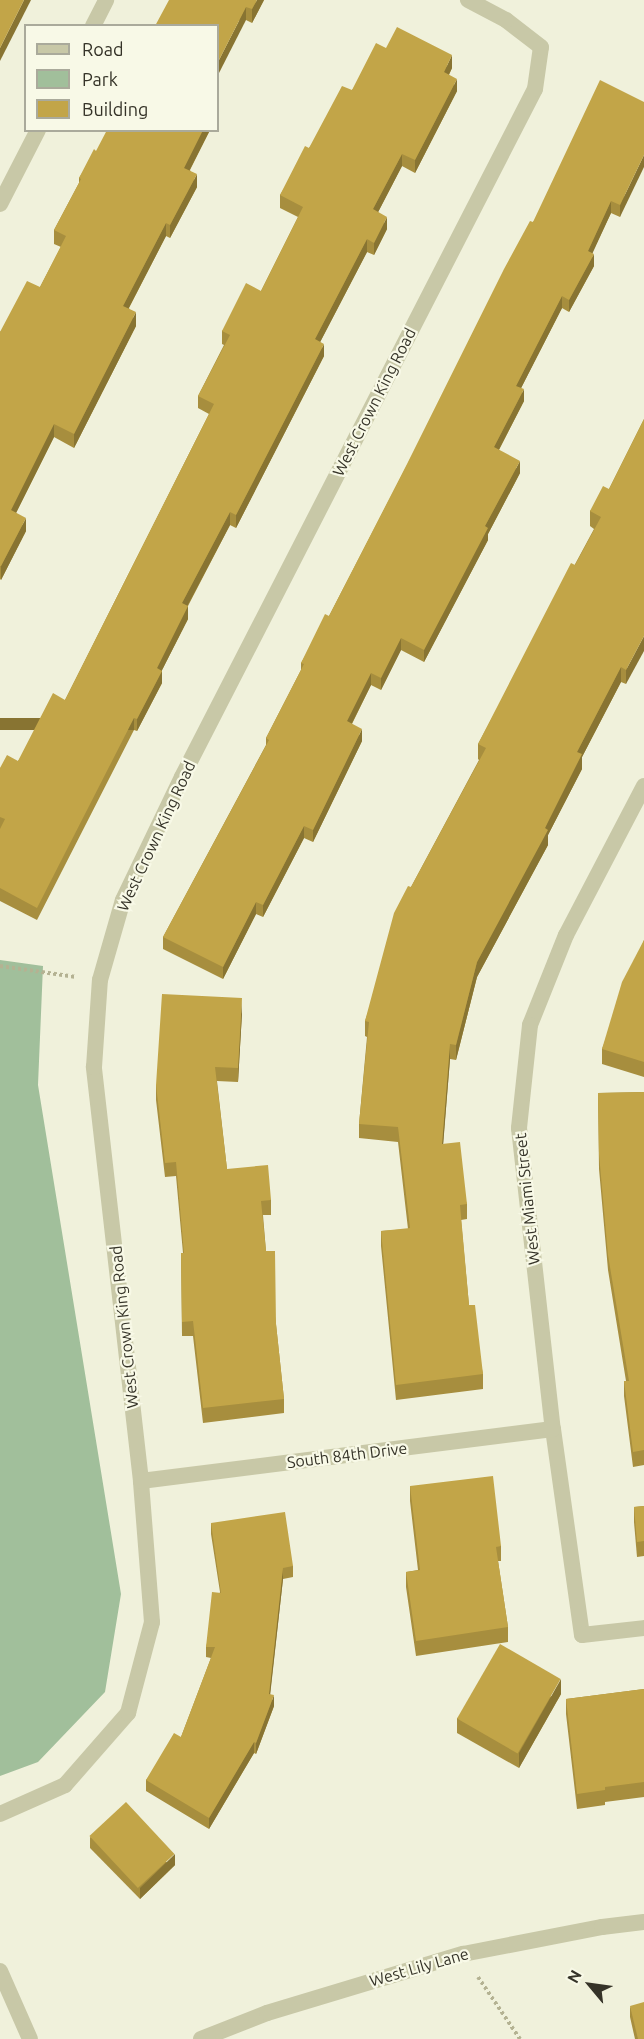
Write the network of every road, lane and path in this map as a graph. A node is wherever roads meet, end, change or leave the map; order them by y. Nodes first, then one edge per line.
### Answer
1 (106, 0) edge
2 (468, 0) edge
3 (94, 24) edge
4 (37, 132) edge
5 (0, 204) edge
6 (644, 786) edge
7 (0, 966) edge
8 (100, 980) junction
9 (553, 1429) junction
10 (141, 1481) junction
11 (644, 1628) edge
12 (0, 1814) edge
13 (644, 1922) edge
14 (463, 1954) junction
15 (0, 1971) edge
16 (30, 2039) edge
17 (201, 2039) edge
18 (520, 2039) edge

1 - 3 street
2 - 8 street, West Crown King Road
4 - 5 street
6 - 9 street, West Miami Street
7 - 8 path
8 - 10 street, West Crown King Road
9 - 10 street, South 84th Drive
9 - 11 street, West Miami Street
10 - 12 street, West Crown King Road
13 - 14 street, West Lily Lane
14 - 17 street, West Lily Lane
14 - 18 path
15 - 16 street

